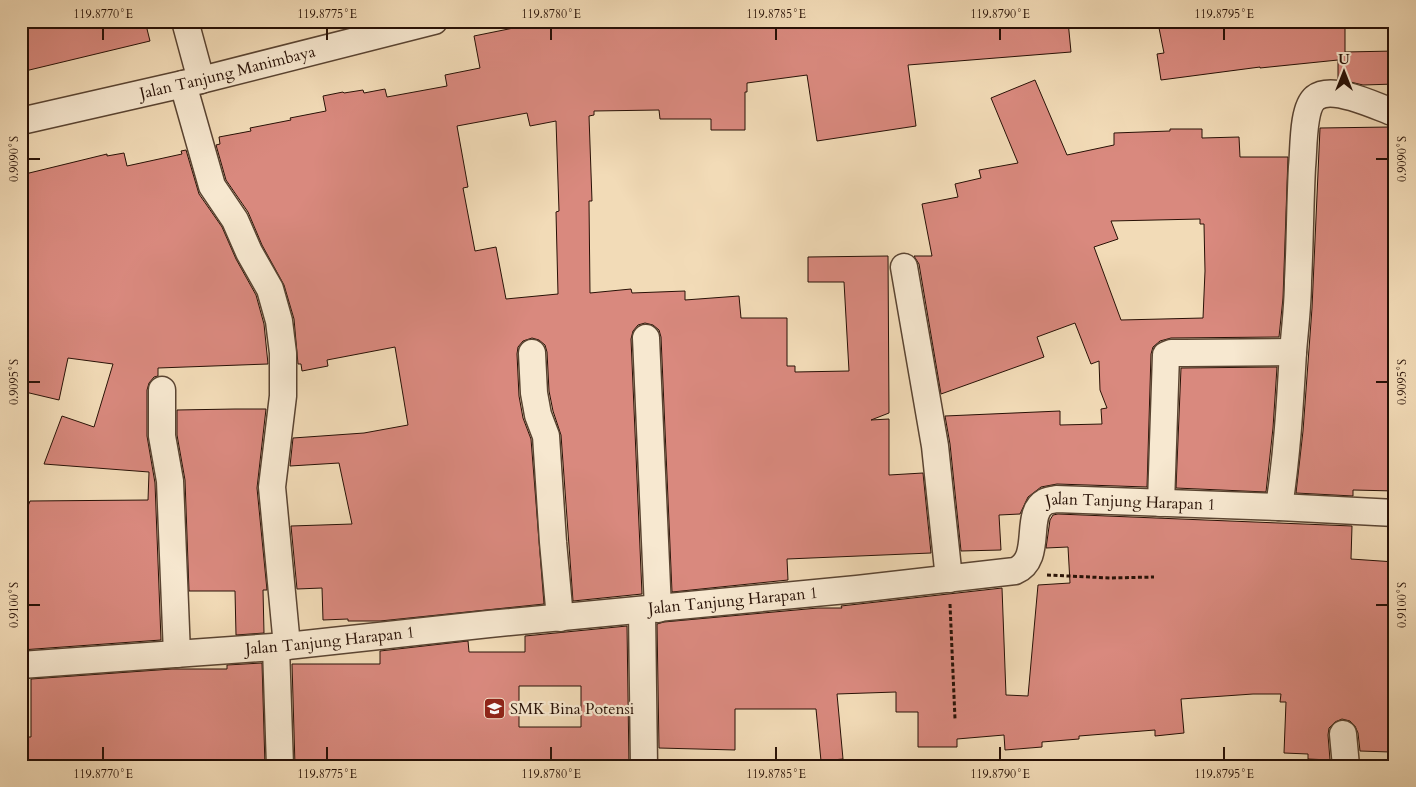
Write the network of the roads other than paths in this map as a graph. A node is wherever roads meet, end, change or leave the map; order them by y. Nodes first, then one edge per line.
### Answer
1 (185, 21) edge
2 (434, 21) edge
3 (192, 82) junction
4 (1395, 113) edge
5 (21, 121) edge
6 (904, 267) dead end
7 (646, 338) dead end
8 (1294, 352) junction
9 (532, 353) dead end
10 (162, 390) dead end
11 (1161, 502) junction
12 (1279, 506) junction
13 (1395, 513) edge
14 (949, 579) junction
15 (650, 610) junction
16 (560, 618) junction
17 (282, 646) junction
18 (177, 654) junction
19 (21, 665) edge
20 (1343, 734) dead end
21 (1346, 764) edge
22 (280, 766) edge
23 (644, 766) edge

1 - 3 street
2 - 3 street, Jalan Tanjung Manimbaya
3 - 5 street, Jalan Tanjung Manimbaya
3 - 17 street
4 - 8 street
6 - 14 street
7 - 15 street
8 - 11 street
8 - 12 street
9 - 16 street
10 - 18 street
11 - 12 street, Jalan Tanjung Harapan 1
11 - 14 street, Jalan Tanjung Harapan 1
12 - 13 street, Jalan Tanjung Harapan 1
14 - 15 street, Jalan Tanjung Harapan 1
15 - 16 street, Jalan Tanjung Harapan 1
15 - 23 street
16 - 17 street, Jalan Tanjung Harapan 1
17 - 18 street, Jalan Tanjung Harapan 1
17 - 22 street
18 - 19 street, Jalan Tanjung Harapan 1
20 - 21 street

